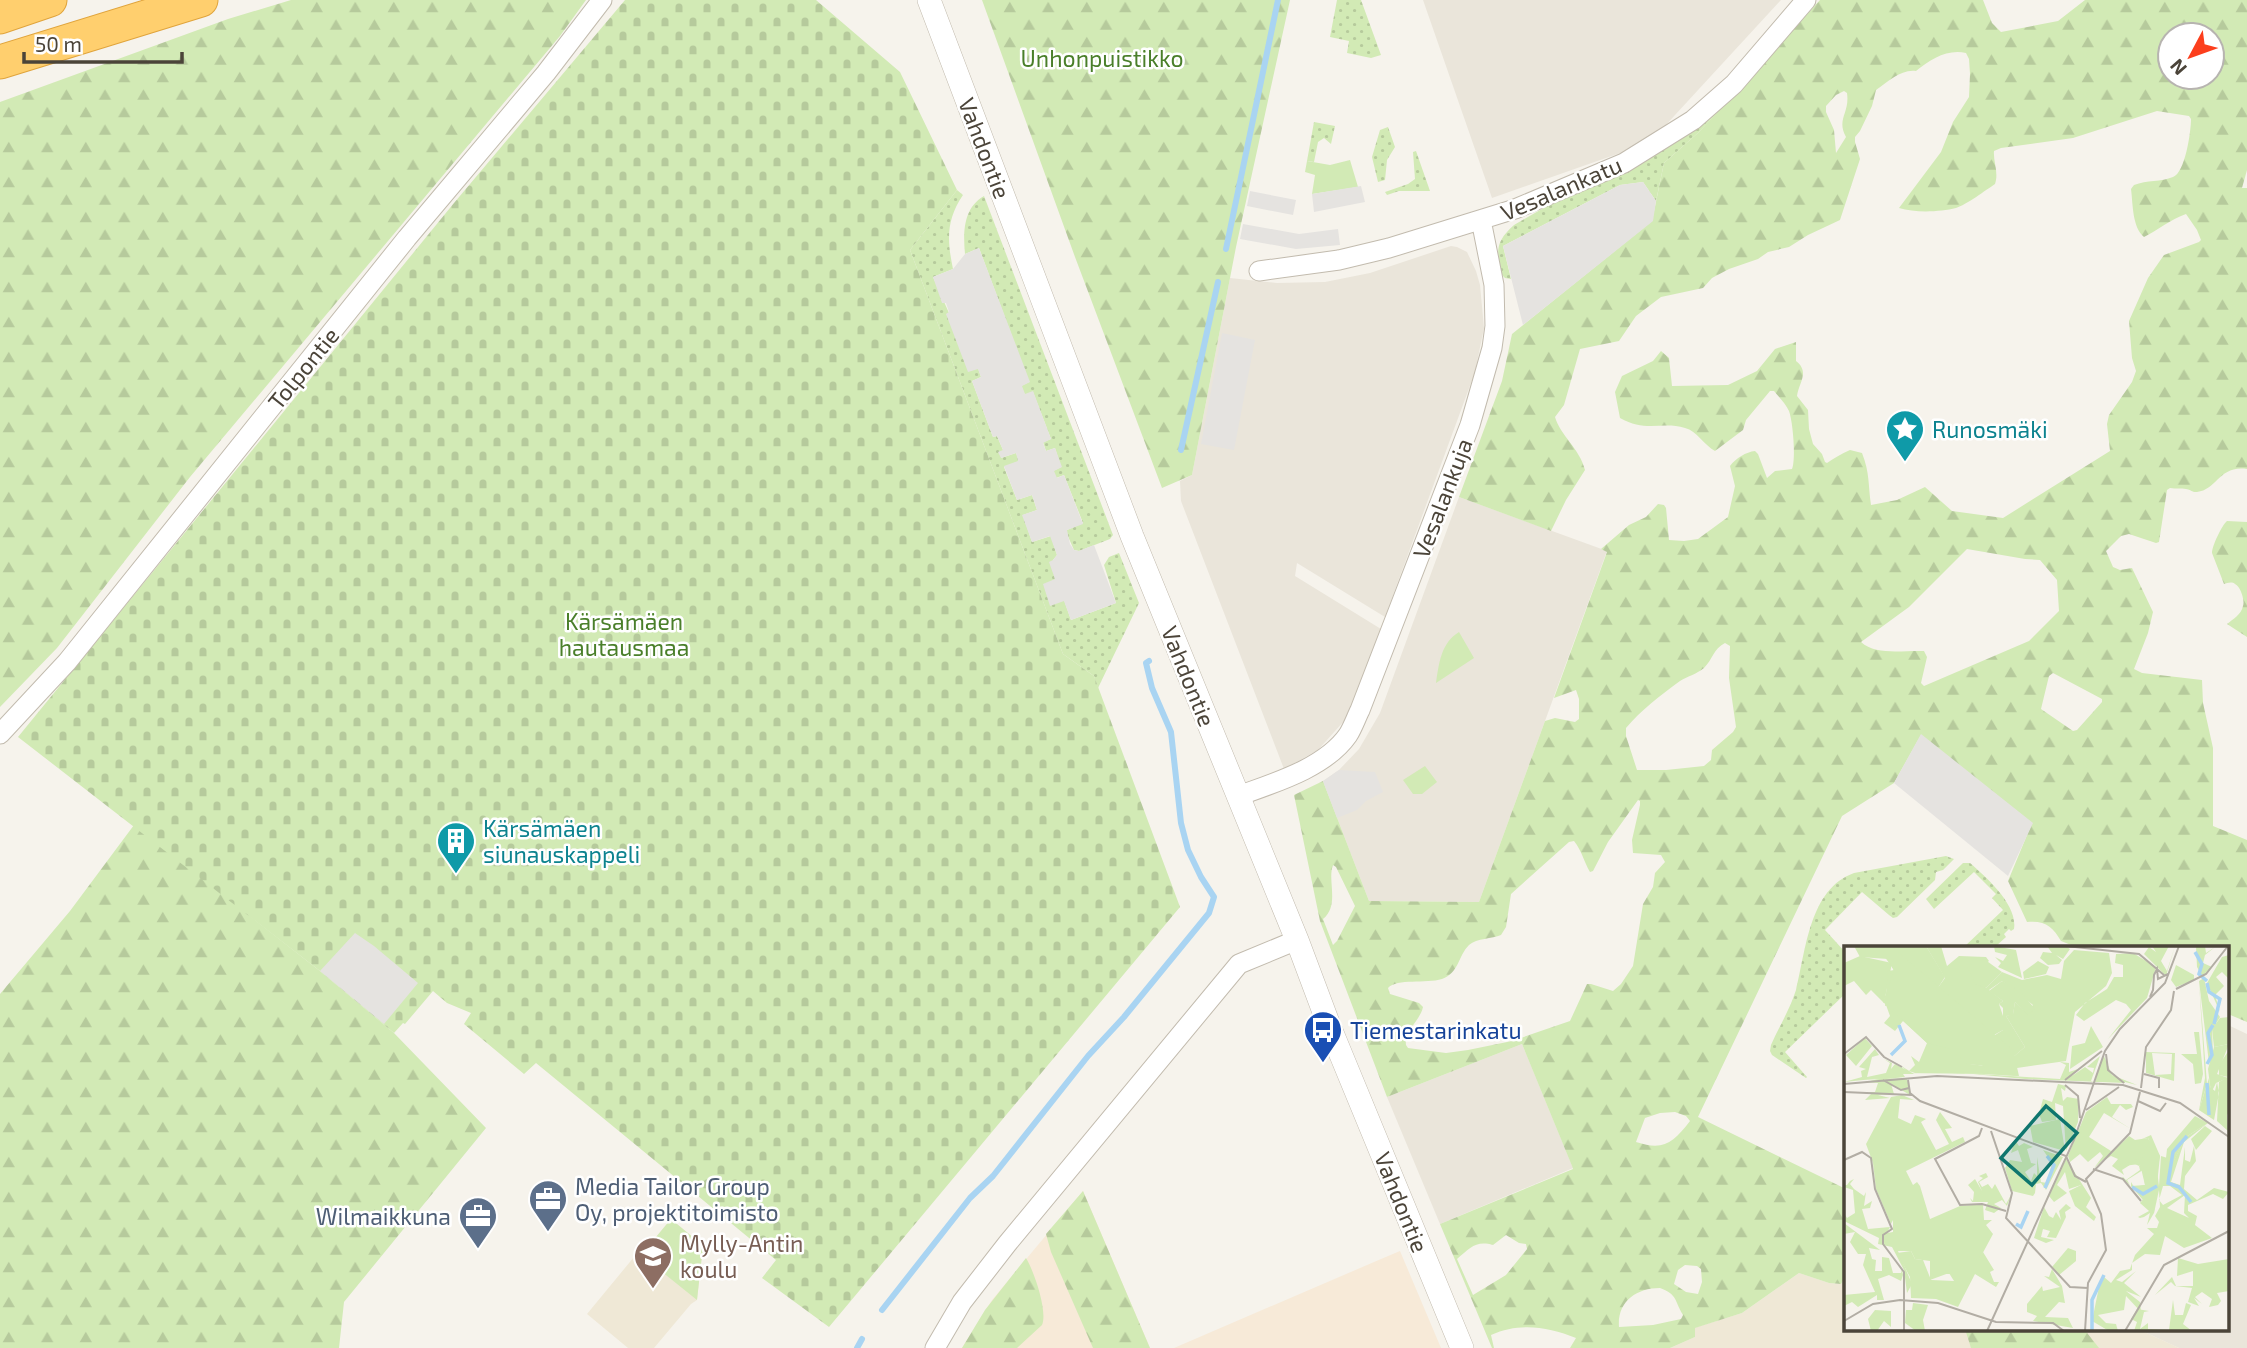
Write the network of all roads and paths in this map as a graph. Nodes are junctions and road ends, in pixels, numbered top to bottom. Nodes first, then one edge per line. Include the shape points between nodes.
1 (50, 0) edge
2 (201, 0) edge
3 (602, 0) edge
4 (929, 0) edge
5 (1806, 0) edge
6 (0, 16) edge
7 (0, 62) edge
8 (1481, 220) junction
9 (1259, 271) dead end
10 (0, 734) edge
11 (1238, 796) junction
12 (1297, 940) junction
13 (936, 1348) edge
14 (1462, 1348) edge

1 - 6 highway
2 - 7 highway
3 - 10 street, Tolpontie via 67,662
4 - 11 street, Vahdontie via 1135,545
5 - 8 street, Vesalankatu via 1734,84 1693,120 1624,163
8 - 9 street, Vesalankatu via 1339,260
8 - 11 street, Vesalankuja via 1494,285 1492,348 1470,425 1360,710 1347,736 1323,758
11 - 12 street, Vahdontie
12 - 13 street via 1239,964 1007,1244 962,1302
12 - 14 street, Vahdontie

